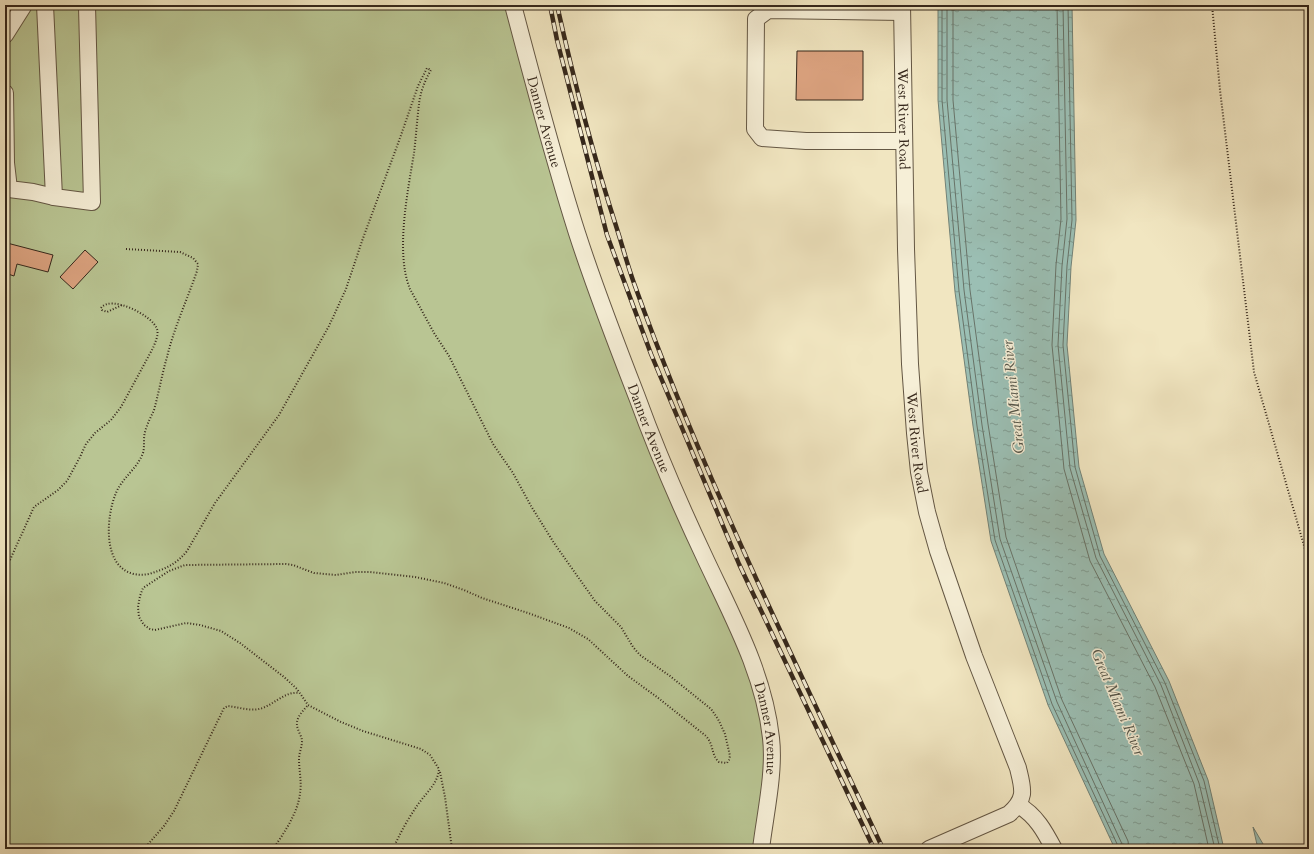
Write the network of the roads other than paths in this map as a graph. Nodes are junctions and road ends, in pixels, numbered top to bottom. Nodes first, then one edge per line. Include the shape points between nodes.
1 (24, 5) edge
2 (45, 5) edge
3 (86, 5) edge
4 (513, 5) edge
5 (902, 8) edge
6 (5, 35) edge
7 (5, 93) edge
8 (904, 141) junction
9 (6, 150) edge
10 (54, 197) junction
11 (1018, 805) junction
12 (761, 849) edge
13 (929, 849) edge
14 (1054, 849) edge

1 - 6 street
2 - 10 street
3 - 10 street via 92,202
4 - 12 street, Danner Avenue via 577,232 603,308 652,437 759,681 772,751
5 - 8 street, West River Road
5 - 8 street via 768,10 756,19 755,129 762,138 806,141
7 - 9 street
8 - 11 street, West River Road via 910,364 921,486 932,532 961,619 1018,768 1023,787
9 - 10 street via 9,189
11 - 13 street via 1009,814
11 - 14 street via 1028,810

